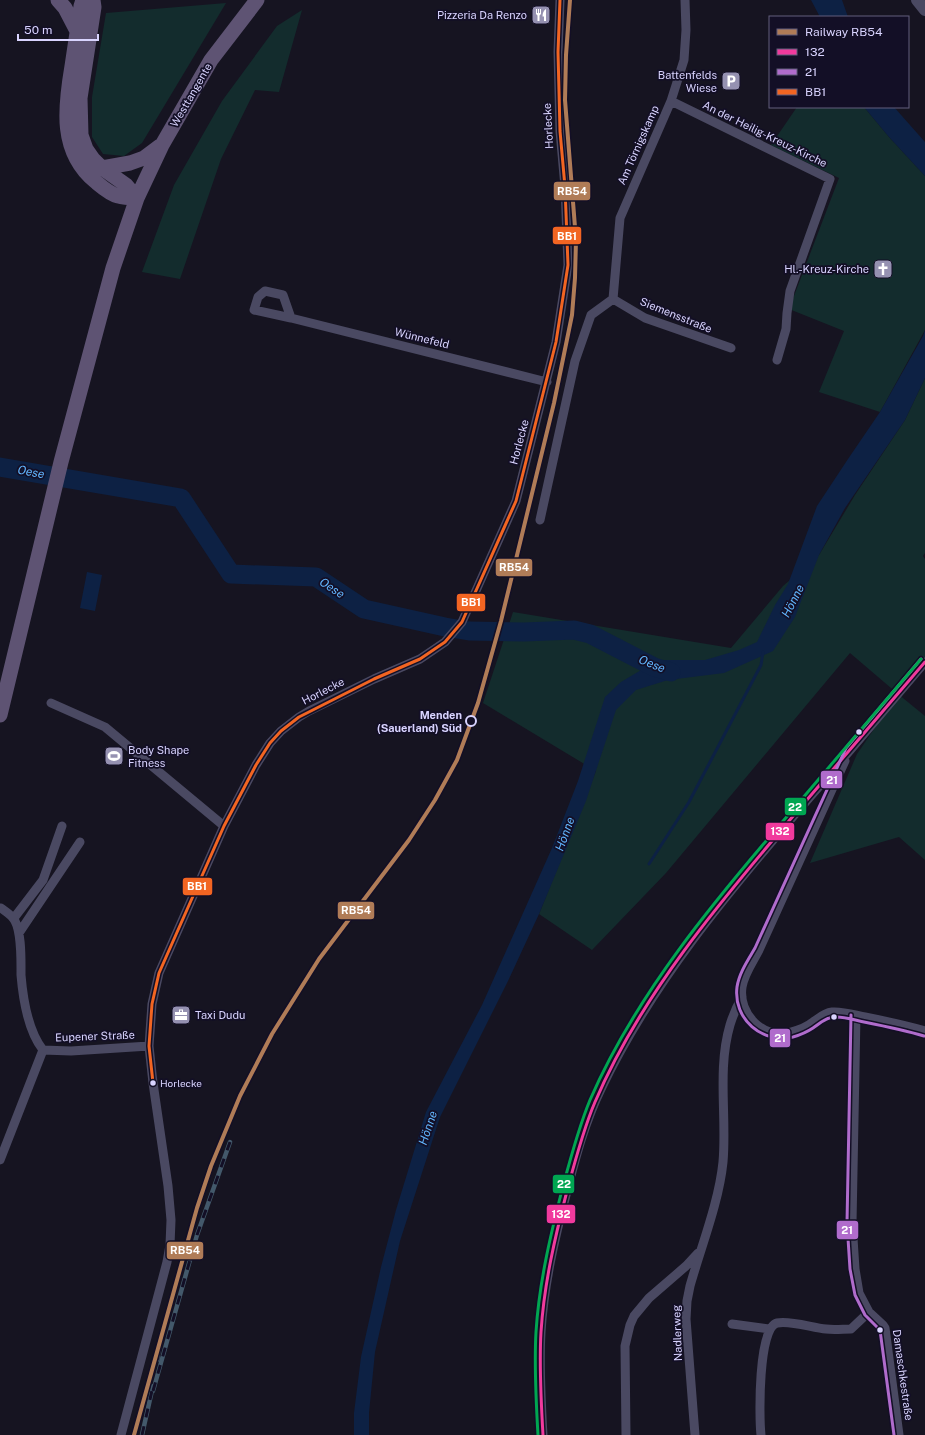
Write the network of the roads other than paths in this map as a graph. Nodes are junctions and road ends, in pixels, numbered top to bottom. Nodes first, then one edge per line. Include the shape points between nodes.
1 (58, 0) edge
2 (83, 0) edge
3 (93, 0) edge
4 (257, 0) edge
5 (560, 0) edge
6 (684, 0) edge
7 (916, 0) edge
8 (925, 10) edge
9 (77, 31) junction
10 (671, 101) junction
11 (162, 145) junction
12 (102, 168) junction
13 (137, 198) junction
14 (613, 299) junction
15 (291, 318) dead end
16 (730, 348) dead end
17 (777, 360) dead end
18 (547, 382) junction
19 (540, 520) dead end
20 (925, 662) edge
21 (51, 703) dead end
22 (0, 715) edge
23 (850, 750) junction
24 (62, 826) dead end
25 (224, 826) junction
26 (80, 842) dead end
27 (1, 908) dead end
28 (14, 918) junction
29 (19, 933) junction
30 (742, 997) junction
31 (856, 1015) junction
32 (925, 1031) edge
33 (149, 1046) junction
34 (44, 1050) junction
35 (0, 1160) edge
36 (700, 1251) junction
37 (869, 1312) junction
38 (732, 1324) dead end
39 (769, 1330) junction
40 (121, 1435) edge
41 (543, 1435) edge
42 (626, 1435) edge
43 (695, 1435) edge
44 (761, 1435) edge
45 (899, 1435) edge

1 - 9 main road
2 - 9 main road
3 - 12 main road via 80,98 81,135 93,159
4 - 11 main road, Westtangente via 211,60
5 - 18 street, Horlecke via 560,131 568,265
6 - 10 street, Am Törnigskamp via 684,60
7 - 8 street
9 - 13 main road via 66,113 75,158 88,176 104,188 118,196
10 - 14 street, Am Törnigskamp via 620,218
10 - 17 street, An der Heilig-Kreuz-Kirche via 830,179 790,291 786,329
11 - 12 main road via 144,158
11 - 13 main road, Westtangente
12 - 13 main road via 126,185
13 - 22 main road, Westtangente via 113,268 61,462
14 - 16 street, Siemensstraße via 645,318
14 - 19 street via 591,315 575,362
15 - 18 street, Wünnefeld
18 - 25 street, Horlecke via 516,501 462,622 445,642 420,659 309,711 281,731 256,765
20 - 23 street
21 - 25 street via 105,727
23 - 30 street, Nadlerweg via 746,976
23 - 41 street via 740,878 708,920 649,1004 601,1089 573,1165 545,1296 540,1364
24 - 28 street via 43,880
25 - 33 street, Horlecke via 159,973 152,1004
26 - 29 street
27 - 28 street
28 - 29 street, Eupener Straße
29 - 34 street, Eupener Straße via 22,987 34,1033
30 - 31 street via 743,1005 751,1018 765,1031 774,1034 802,1029 826,1013
30 - 36 street, Nadlerweg via 734,1012 726,1043 724,1152 720,1185
31 - 32 street
31 - 37 street, Damaschkestraße via 853,1244 859,1293
33 - 34 street, Eupener Straße via 71,1051
33 - 40 street, Horlecke via 168,1186 170,1245
34 - 35 street
36 - 42 street via 648,1298 630,1325 625,1346
36 - 43 street, Nadlerweg via 690,1286 686,1319
37 - 39 street via 851,1329 778,1323
37 - 45 street, Damaschkestraße via 885,1328
38 - 39 street
39 - 44 street via 759,1399

